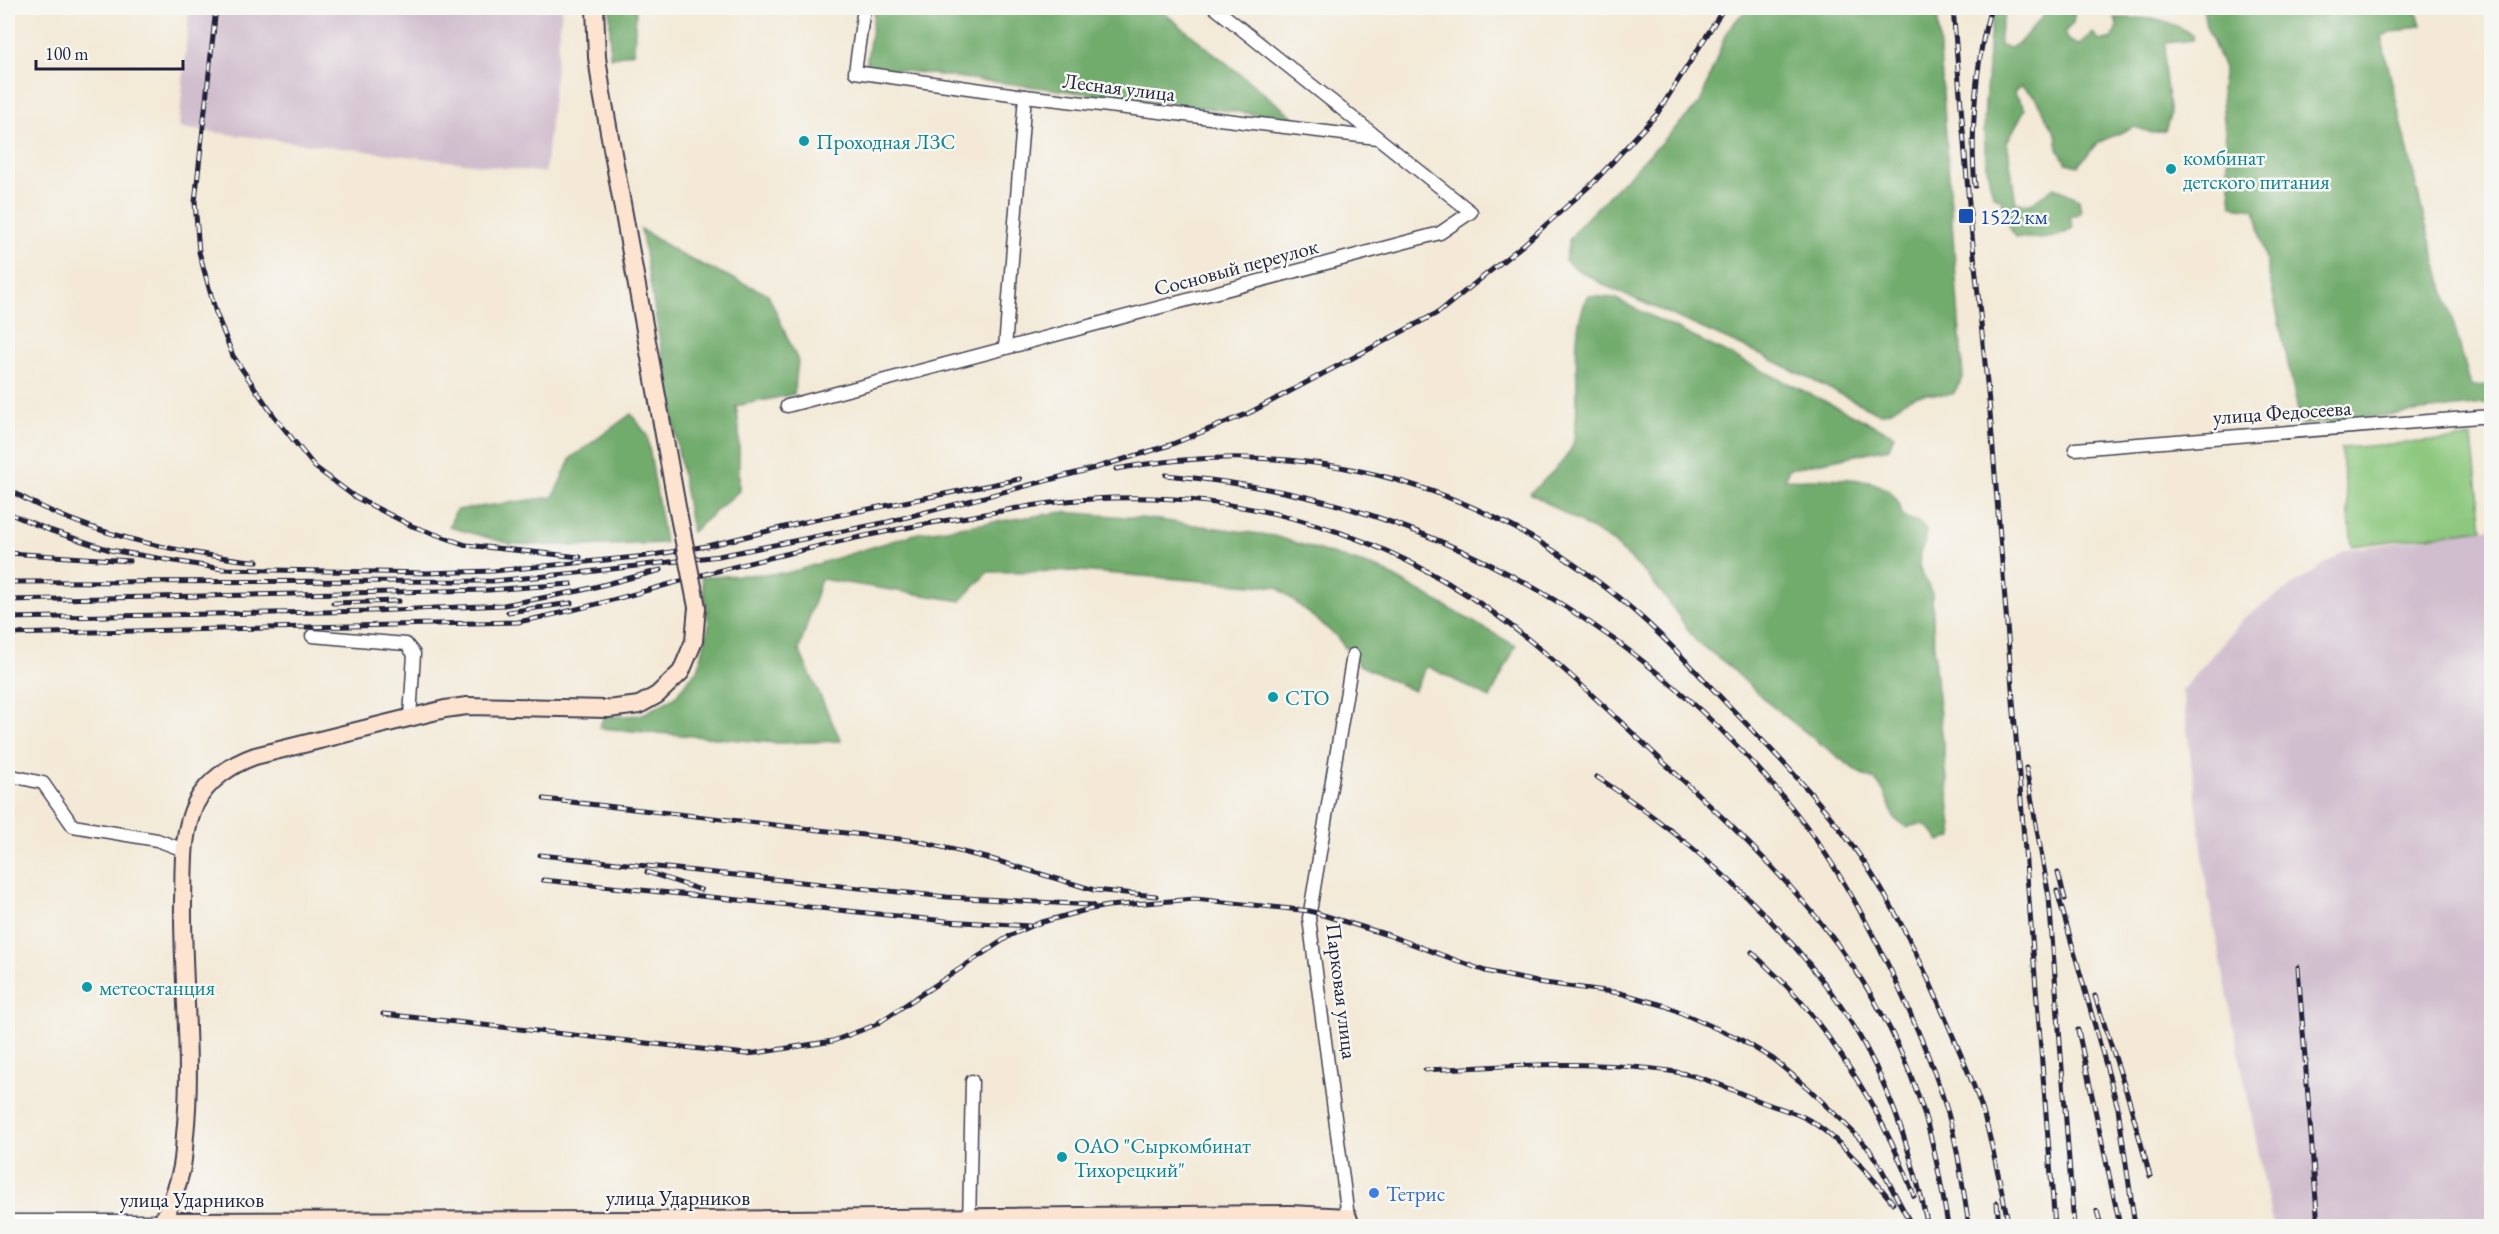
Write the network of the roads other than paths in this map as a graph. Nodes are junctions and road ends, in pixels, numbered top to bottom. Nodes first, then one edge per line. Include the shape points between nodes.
1 (595, 8) edge
2 (864, 8) edge
3 (1215, 8) edge
4 (1025, 96) junction
5 (1378, 138) junction
6 (1005, 348) junction
7 (787, 406) dead end
8 (2492, 416) edge
9 (2075, 449) dead end
10 (312, 636) dead end
11 (1353, 655) dead end
12 (410, 717) junction
13 (8, 775) edge
14 (184, 850) junction
15 (972, 1081) dead end
16 (1250, 1220) edge
17 (8, 1221) edge
18 (969, 1221) edge
19 (1350, 1222) edge
20 (692, 1223) edge
21 (161, 1224) edge
22 (354, 1224) edge

1 - 12 main road, bridge via 602,93 696,607 694,641 681,672 657,695 639,705 608,709 468,706
2 - 4 street, Лесная улица via 855,72
3 - 5 street
4 - 5 street, Лесная улица
4 - 6 street
5 - 6 street, Сосновый переулок via 1472,212 1440,233
6 - 7 street, Сосновый переулок
8 - 9 street, улица Федосеева
10 - 12 street via 406,644 414,654
11 - 19 street, Парковая улица via 1309,918
12 - 14 main road via 255,756 231,767 216,778 197,802
13 - 14 street via 43,783 73,826 157,840
14 - 21 main road via 187,1120 181,1172
15 - 18 street
16 - 18 main road, улица Ударников
16 - 19 main road, улица Ударников
17 - 21 street, улица Ударников
18 - 20 main road, улица Ударников
20 - 22 main road, улица Ударников
21 - 22 main road, улица Ударников

